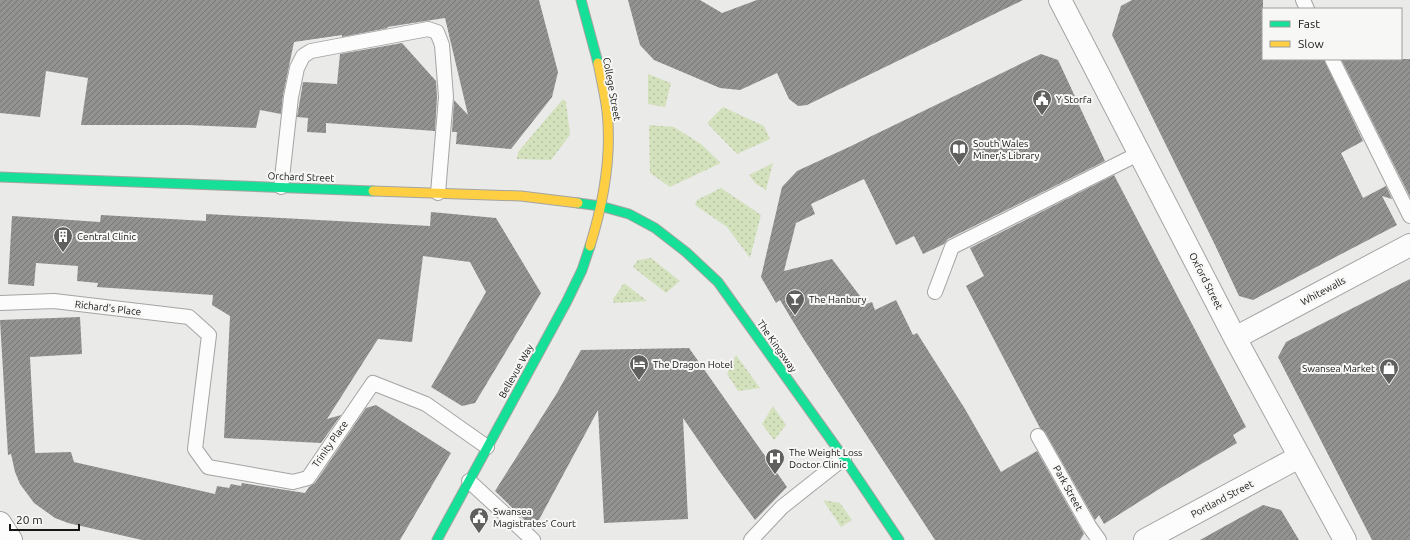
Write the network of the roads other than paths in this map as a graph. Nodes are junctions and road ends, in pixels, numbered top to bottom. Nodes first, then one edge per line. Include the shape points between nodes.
1 (581, 0) edge
2 (1060, 0) edge
3 (1068, 10) edge
4 (1332, 60) edge
5 (1140, 153) junction
6 (0, 177) edge
7 (281, 187) junction
8 (438, 193) junction
9 (600, 206) junction
10 (1410, 216) edge
11 (1410, 245) edge
12 (935, 292) dead end
13 (0, 303) edge
14 (209, 335) joint
15 (1235, 338) junction
16 (1038, 436) dead end
17 (487, 447) junction
18 (1299, 457) junction
19 (844, 458) junction
20 (469, 481) junction
21 (0, 524) edge
22 (11, 540) edge
23 (437, 540) edge
24 (533, 540) edge
25 (751, 540) edge
26 (899, 540) edge
27 (1099, 540) edge
28 (1145, 540) edge
29 (1345, 540) edge

1 - 9 street, College Street via 607,110 609,148
2 - 3 street, Oxford Street
3 - 5 street, Oxford Street
4 - 10 lane
5 - 12 lane via 952,247
5 - 15 street, Oxford Street
6 - 7 street, Orchard Street
7 - 8 street, Orchard Street
7 - 8 lane via 291,97 297,68 303,56 311,51 428,29 437,32 442,45 446,96
8 - 9 street, Orchard Street via 520,196
9 - 17 street, Bellevue Way via 586,260
9 - 19 street, The Kingsway via 628,214 655,228 718,282
11 - 15 street, Whitewalls
13 - 14 lane, Richard's Place via 54,301 189,317
14 - 17 lane, Trinity Place via 195,449 208,467 293,482 308,478 373,383 426,404
15 - 18 street, Oxford Street
16 - 27 lane, Park Street
17 - 20 street, Bellevue Way
18 - 28 street, Portland Street
18 - 29 street, Oxford Street
19 - 25 lane via 782,507
19 - 26 street, The Kingsway
20 - 23 street, Bellevue Way
20 - 24 lane
21 - 22 street

